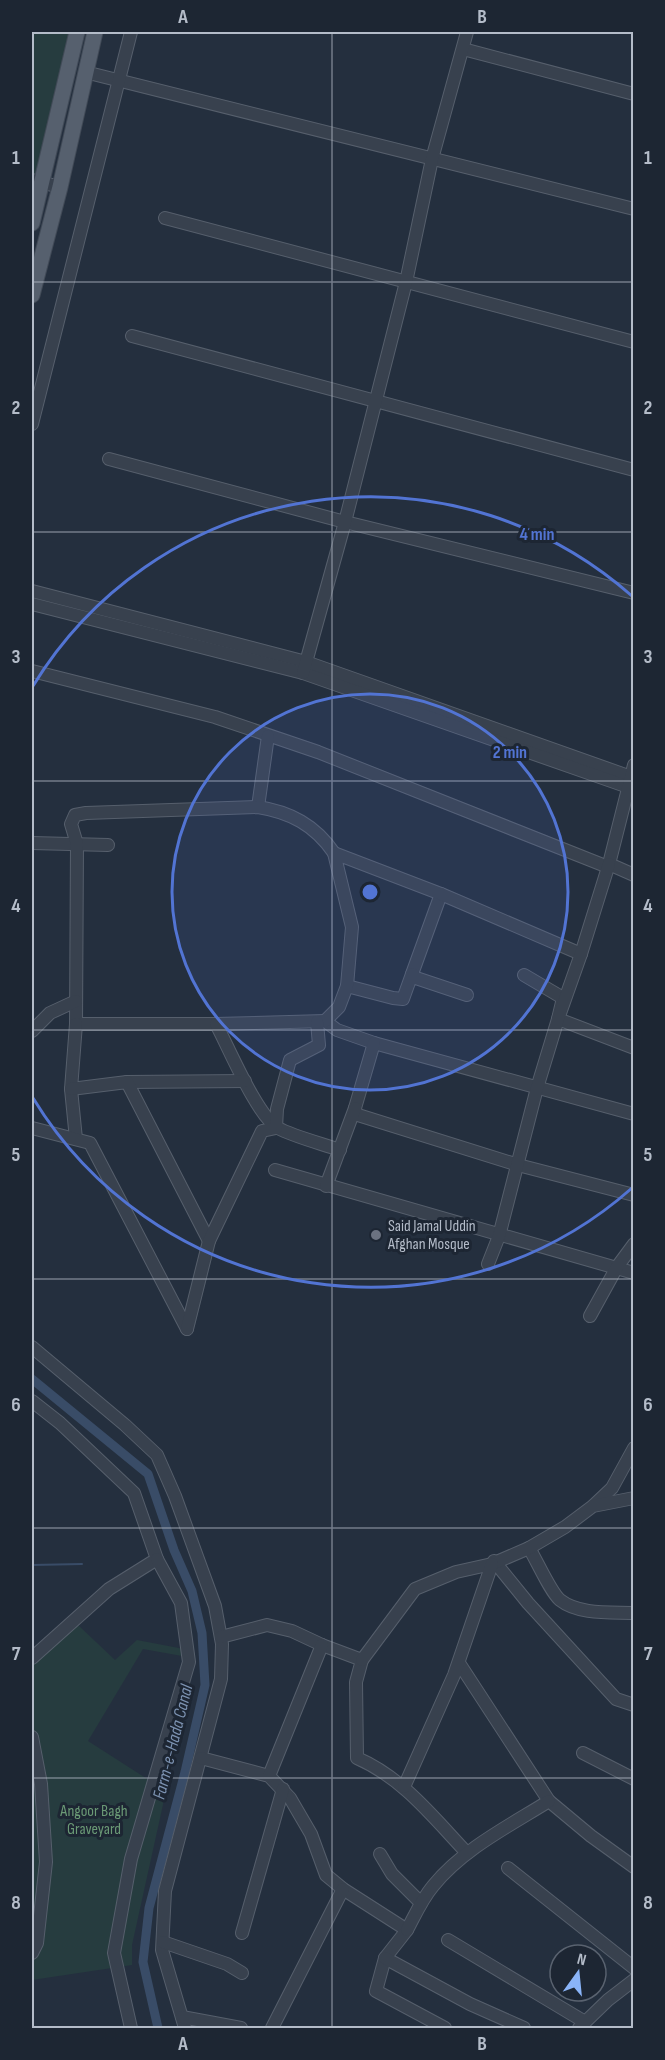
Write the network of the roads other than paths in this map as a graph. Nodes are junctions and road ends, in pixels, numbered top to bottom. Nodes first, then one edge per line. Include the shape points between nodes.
1 (77, 32) edge
2 (95, 32) edge
3 (131, 32) edge
4 (467, 32) edge
5 (464, 49) junction
6 (85, 72) junction
7 (118, 81) junction
8 (633, 94) edge
9 (432, 159) junction
10 (37, 182) edge
11 (60, 187) junction
12 (633, 209) edge
13 (165, 218) dead end
14 (32, 223) edge
15 (406, 282) junction
16 (32, 296) edge
17 (132, 336) dead end
18 (633, 342) edge
19 (375, 402) junction
20 (32, 424) edge
21 (109, 459) dead end
22 (633, 470) edge
23 (345, 522) junction
24 (32, 591) edge
25 (633, 593) edge
26 (32, 604) edge
27 (304, 667) junction
28 (32, 671) edge
29 (268, 736) junction
30 (632, 779) edge
31 (258, 807) junction
32 (32, 843) edge
33 (77, 844) junction
34 (108, 845) dead end
35 (334, 853) junction
36 (608, 866) junction
37 (633, 875) edge
38 (441, 894) junction
39 (581, 954) junction
40 (412, 974) junction
41 (524, 975) dead end
42 (346, 986) junction
43 (467, 995) dead end
44 (75, 1001) junction
45 (558, 1019) junction
46 (321, 1021) junction
47 (76, 1024) junction
48 (216, 1024) junction
49 (32, 1031) edge
50 (374, 1043) junction
51 (633, 1048) edge
52 (245, 1081) junction
53 (127, 1082) junction
54 (537, 1088) junction
55 (71, 1089) junction
56 (355, 1108) junction
57 (633, 1114) edge
58 (32, 1128) edge
59 (276, 1128) junction
60 (76, 1139) junction
61 (340, 1150) junction
62 (518, 1165) junction
63 (275, 1170) dead end
64 (326, 1186) junction
65 (633, 1196) edge
66 (499, 1236) junction
67 (209, 1240) junction
68 (633, 1244) edge
69 (488, 1264) dead end
70 (617, 1267) junction
71 (633, 1273) edge
72 (590, 1316) dead end
73 (32, 1347) edge
74 (32, 1401) edge
75 (633, 1448) edge
76 (633, 1498) edge
77 (593, 1506) junction
78 (529, 1548) junction
79 (157, 1559) junction
80 (493, 1562) junction
81 (633, 1613) edge
82 (220, 1637) junction
83 (322, 1645) junction
84 (32, 1658) edge
85 (362, 1660) junction
86 (459, 1663) junction
87 (633, 1705) edge
88 (32, 1737) edge
89 (582, 1753) dead end
90 (201, 1758) junction
91 (269, 1776) junction
92 (633, 1779) edge
93 (404, 1787) junction
94 (283, 1790) junction
95 (549, 1801) junction
96 (467, 1853) junction
97 (380, 1854) dead end
98 (633, 1867) edge
99 (508, 1868) dead end
100 (343, 1889) junction
101 (422, 1903) junction
102 (407, 1930) junction
103 (242, 1933) dead end
104 (448, 1940) dead end
105 (163, 1942) junction
106 (32, 1953) edge
107 (385, 1958) junction
108 (633, 1968) edge
109 (242, 1973) dead end
110 (633, 1980) edge
111 (183, 2022) edge
112 (582, 2025) edge
113 (131, 2028) edge
114 (241, 2028) edge
115 (272, 2028) edge
116 (445, 2028) edge
117 (524, 2028) edge

1 - 10 main road
2 - 6 main road
3 - 7 street
4 - 5 street
5 - 8 street
5 - 9 street
6 - 7 street
6 - 11 main road
7 - 9 street
7 - 20 street
9 - 12 street
9 - 15 street
10 - 11 street
10 - 14 main road
11 - 16 main road
13 - 15 street
15 - 18 street
15 - 19 street
17 - 19 street
19 - 22 street
19 - 23 street
21 - 23 street
23 - 25 street
23 - 27 street
24 - 27 street
26 - 27 street
27 - 30 street
28 - 29 street via 215,717
29 - 31 street
29 - 36 street via 393,780 464,812
30 - 36 street
31 - 33 street via 81,813 75,815 71,824
31 - 35 street via 289,814 309,825
32 - 33 street
33 - 34 street
33 - 44 street
35 - 38 street
35 - 42 street via 352,927
36 - 37 street
36 - 39 street
38 - 39 street
38 - 40 street
39 - 45 street
40 - 42 street via 403,999
40 - 43 street
41 - 45 street via 563,998
42 - 46 street via 339,1007
44 - 47 street
44 - 49 street via 50,1013
45 - 51 street
45 - 54 street
46 - 48 street
46 - 50 street
46 - 59 street via 319,1045 290,1060
47 - 48 street
47 - 55 street
48 - 52 street
50 - 54 street
50 - 56 street
52 - 53 street
52 - 59 street via 249,1094
53 - 55 street
53 - 67 street
54 - 57 street
54 - 62 street
55 - 60 street
56 - 61 street
56 - 62 street via 358,1114
58 - 60 street
59 - 61 street
59 - 67 street via 262,1131
60 - 67 street via 90,1143 187,1329
61 - 64 street
62 - 65 street
62 - 66 street
63 - 64 street
64 - 66 street
66 - 69 street
66 - 70 street
68 - 70 street
70 - 71 street
70 - 72 street
73 - 82 street via 157,1455 215,1606
74 - 79 street via 134,1492
75 - 77 street via 612,1488
76 - 77 street
77 - 78 street
78 - 80 street
78 - 81 street via 558,1599 595,1612
79 - 84 street via 110,1589
79 - 113 street via 181,1603 189,1662 131,1859 114,1953
80 - 85 street via 415,1589
80 - 86 street
80 - 87 street via 616,1700
82 - 83 street via 267,1625
82 - 90 street via 221,1679
83 - 85 street
83 - 91 street
85 - 93 street via 356,1682 357,1758
86 - 93 street
86 - 95 street
88 - 106 street via 41,1784 46,1862 38,1942
89 - 92 street
90 - 91 street
90 - 105 street via 165,1891
91 - 94 street
93 - 96 street
94 - 100 street via 311,1834 326,1875
94 - 103 street
95 - 96 street
95 - 98 street
96 - 101 street via 434,1885
97 - 101 street via 393,1874
99 - 108 street
100 - 102 street
100 - 115 street
101 - 102 street
102 - 107 street
104 - 112 street
105 - 109 street
105 - 111 street
107 - 116 street via 376,1991
107 - 117 street
110 - 112 street
111 - 114 street

